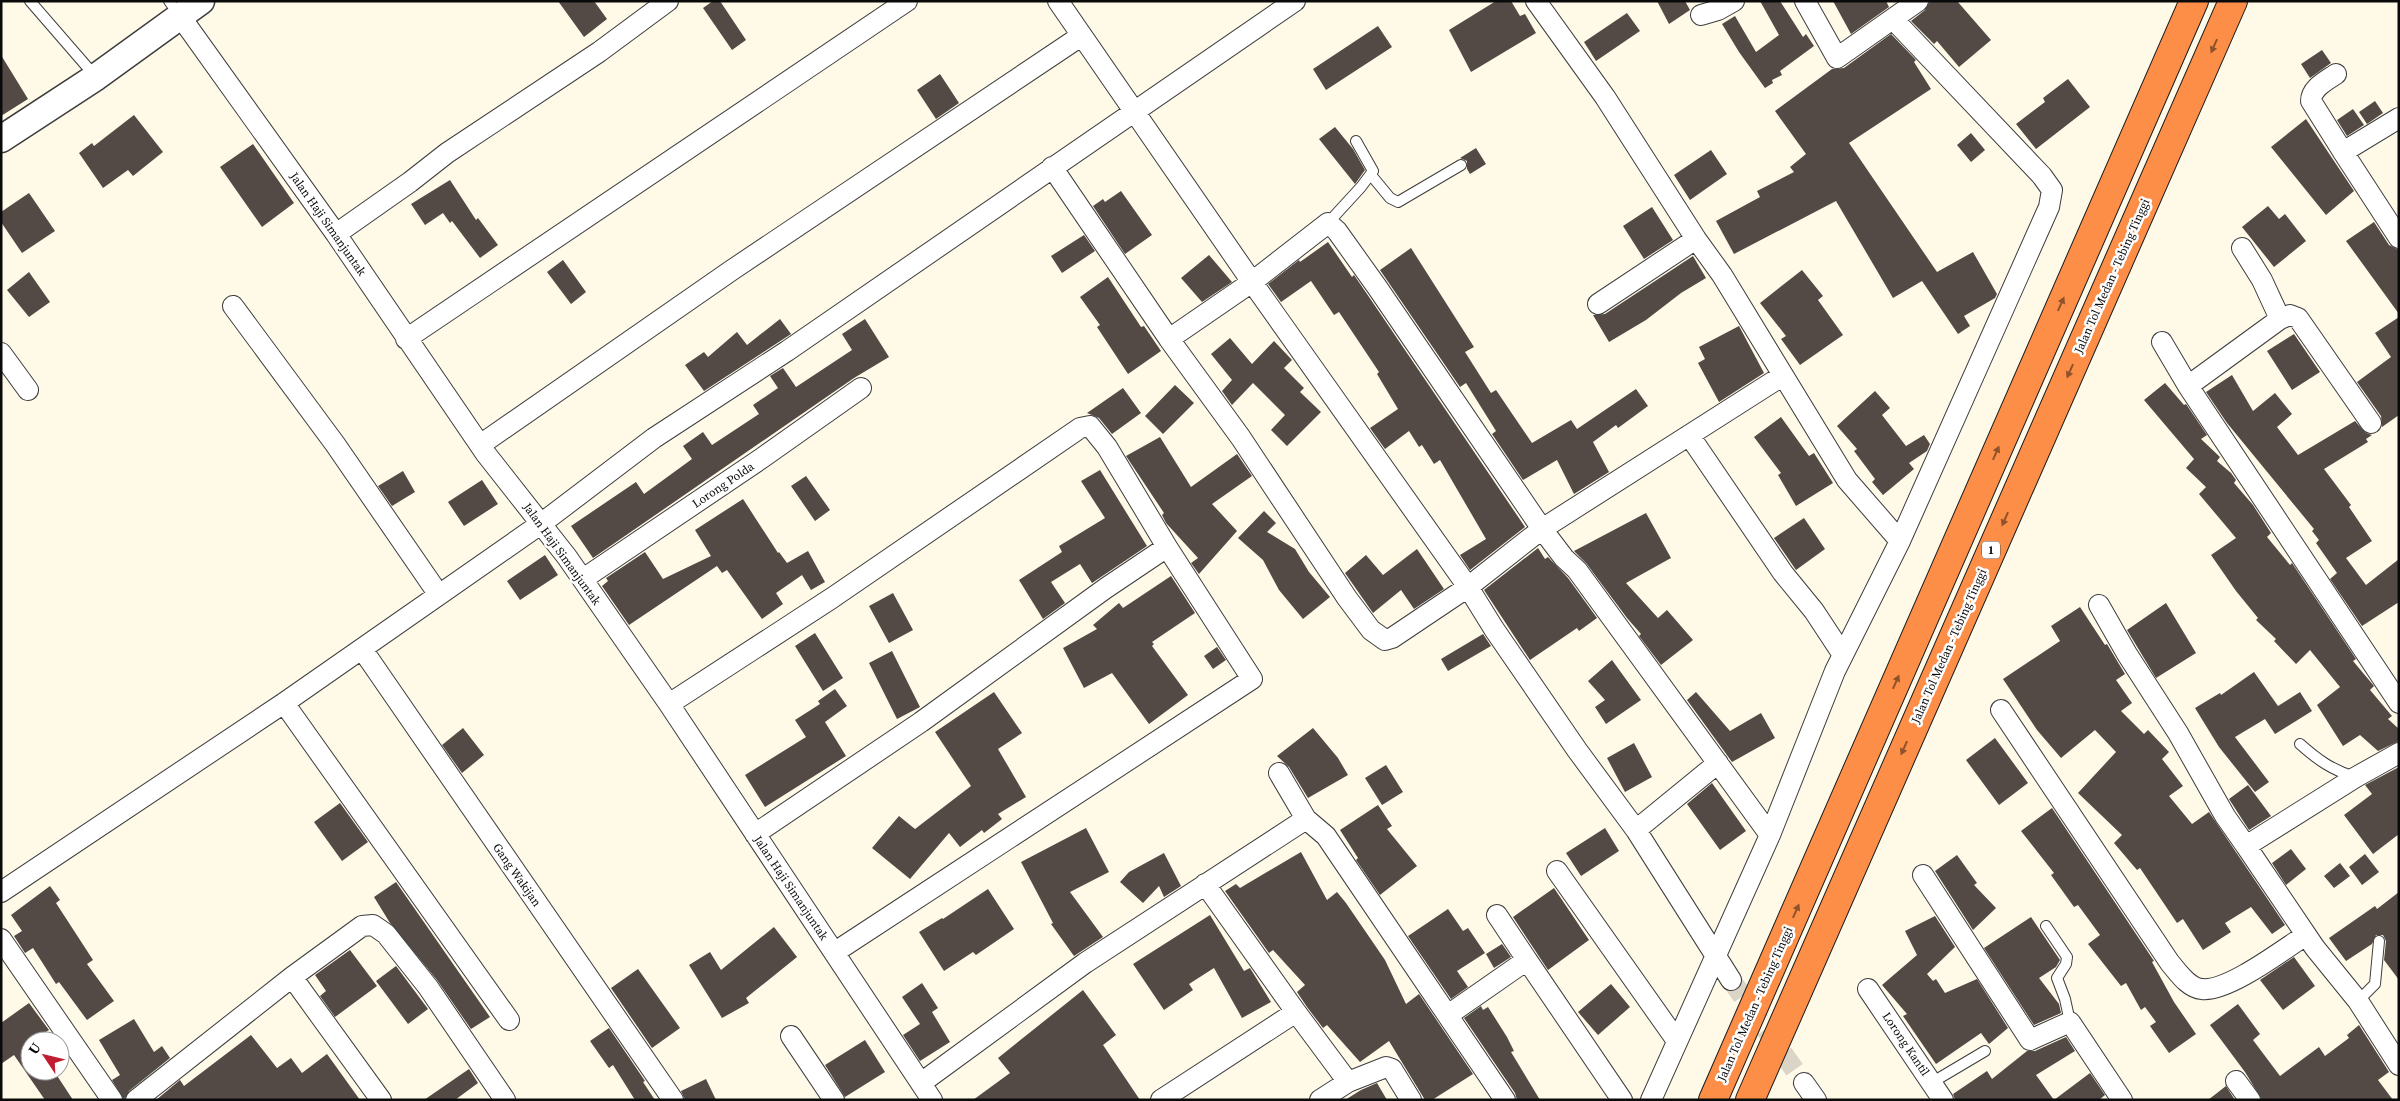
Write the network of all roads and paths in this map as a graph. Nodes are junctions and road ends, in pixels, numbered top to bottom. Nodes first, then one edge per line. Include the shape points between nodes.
1 (30, 1) edge
2 (668, 1) edge
3 (908, 1) edge
4 (1058, 1) edge
5 (1295, 1) edge
6 (1536, 1) edge
7 (1734, 1) edge
8 (1805, 1) edge
9 (1918, 1) edge
10 (2194, 1) edge
11 (2234, 1) edge
12 (183, 6) edge
13 (1701, 15) dead end
14 (1893, 19) junction
15 (1081, 36) junction
16 (2336, 74) dead end
17 (96, 77) junction
18 (1133, 111) junction
19 (2399, 118) edge
20 (1, 139) edge
21 (1356, 141) dead end
22 (2343, 152) junction
23 (1461, 165) dead end
24 (1052, 167) junction
25 (1371, 175) junction
26 (1328, 223) junction
27 (336, 234) junction
28 (2399, 238) edge
29 (1696, 239) junction
30 (2242, 248) dead end
31 (1252, 282) junction
32 (1598, 304) dead end
33 (233, 306) dead end
34 (2280, 319) junction
35 (406, 339) junction
36 (1169, 339) junction
37 (2162, 342) dead end
38 (1, 353) edge
39 (1782, 376) junction
40 (2188, 386) junction
41 (861, 388) dead end
42 (28, 390) dead end
43 (2371, 423) dead end
44 (1689, 435) junction
45 (480, 445) junction
46 (542, 523) junction
47 (1542, 529) junction
48 (1900, 541) junction
49 (1167, 547) junction
50 (583, 579) junction
51 (1468, 587) junction
52 (439, 595) junction
53 (2099, 605) dead end
54 (362, 649) junction
55 (1843, 655) junction
56 (284, 703) junction
57 (2399, 703) edge
58 (669, 704) junction
59 (2001, 710) dead end
60 (2300, 744) dead end
61 (2399, 753) edge
62 (1718, 764) junction
63 (1279, 773) dead end
64 (2356, 777) junction
65 (1306, 819) junction
66 (1636, 830) junction
67 (755, 834) junction
68 (1770, 835) junction
69 (2246, 846) junction
70 (1557, 871) dead end
71 (1923, 876) dead end
72 (1205, 884) junction
73 (1, 892) edge
74 (1497, 915) dead end
75 (2046, 926) dead end
76 (2306, 935) junction
77 (1, 939) edge
78 (2379, 941) dead end
79 (835, 952) junction
80 (1716, 958) junction
81 (1527, 960) junction
82 (292, 977) junction
83 (1731, 980) tunnel mouth
84 (1868, 989) dead end
85 (2358, 1001) junction
86 (1296, 1012) junction
87 (1448, 1015) junction
88 (509, 1020) dead end
89 (2070, 1022) junction
90 (791, 1036) dead end
91 (1677, 1041) junction
92 (1985, 1051) dead end
93 (2399, 1065) edge
94 (2236, 1081) dead end
95 (1348, 1082) junction
96 (921, 1083) junction
97 (1804, 1083) tunnel mouth
98 (1931, 1083) junction
99 (112, 1100) edge
100 (136, 1100) edge
101 (381, 1100) edge
102 (505, 1100) edge
103 (673, 1100) edge
104 (834, 1100) edge
105 (932, 1100) edge
106 (1161, 1100) edge
107 (1320, 1100) edge
108 (1411, 1100) edge
109 (1504, 1100) edge
110 (1622, 1100) edge
111 (1651, 1100) edge
112 (1713, 1100) edge
113 (1750, 1100) edge
114 (1816, 1100) edge
115 (1943, 1100) edge
116 (2122, 1100) edge
117 (2250, 1100) edge

1 - 17 lane
2 - 27 street via 599,52 447,153
3 - 35 street
4 - 15 street
5 - 18 street
6 - 29 street via 1605,97
7 - 13 street
8 - 14 street via 1837,58
9 - 14 street
112 -> 10 highway, Jalan Tol Medan - Tebing Tinggi
11 -> 113 highway, Jalan Tol Medan - Tebing Tinggi / 1
12 - 17 street
12 - 27 street, Jalan Haji Simanjuntak
14 - 48 street via 2052,190 2049,207
15 - 18 street
15 - 45 street via 732,270
16 - 22 street via 2314,90 2311,101
17 - 20 street
18 - 24 street
18 - 31 street
19 - 22 street
21 - 25 lane via 1373,171
22 - 28 street
23 - 25 lane via 1398,202 1390,198
24 - 36 street
24 - 46 street via 654,438
25 - 26 lane
26 - 31 street
26 - 47 street via 1377,287
27 - 35 street, Jalan Haji Simanjuntak
29 - 32 street
29 - 39 street via 1722,275
30 - 34 street via 2262,280
31 - 36 street
31 - 51 street
33 - 52 street via 335,444
34 - 40 street
34 - 43 street via 2290,315 2298,318
35 - 45 street, Jalan Haji Simanjuntak
36 - 51 street via 1241,438 1371,630 1385,640 1392,638
37 - 40 street
38 - 42 street
39 - 44 street
39 - 48 street via 1847,480
40 - 57 street
41 - 50 street, Lorong Polda
44 - 47 street
44 - 55 street
45 - 46 street, Jalan Haji Simanjuntak
46 - 50 street, Jalan Haji Simanjuntak
46 - 52 street
47 - 51 street
47 - 62 street via 1577,570
48 - 55 street
49 - 58 street via 1107,447 1090,426 1080,428 832,598
49 - 67 street via 921,722
49 - 79 street via 1252,679
50 - 58 street, Jalan Haji Simanjuntak
51 - 66 street via 1571,742
52 - 54 street
53 - 69 street
54 - 56 street
54 - 103 street, Gang Wakijan
55 - 68 street
56 - 73 street
56 - 88 street
58 - 67 street, Jalan Haji Simanjuntak
59 - 76 street via 2170,963 2190,984 2202,989 2243,976
60 - 64 lane via 2320,762
61 - 64 street
62 - 66 street
62 - 68 street
63 - 65 street
64 - 69 street
65 - 72 street
65 - 87 street via 1326,836
66 - 80 street
67 - 79 street, Jalan Haji Simanjuntak
68 - 80 street
69 - 76 street
70 - 91 street
71 - 89 street via 2030,1040
72 - 86 street
72 - 96 street via 1085,963
74 - 81 street
75 - 89 lane via 2067,958 2057,978
76 - 85 street
77 - 99 street
78 - 85 lane via 2375,984
79 - 96 street, Jalan Haji Simanjuntak
80 - 83 street
80 - 91 street
81 - 87 street
81 - 110 street
82 - 100 street
82 - 101 street
82 - 102 street via 362,926 380,928 428,987
84 - 98 street, Lorong Kantil
85 - 93 street
86 - 95 street
86 - 106 street
87 - 109 street
89 - 116 street
90 - 104 street
91 - 111 street
92 - 98 lane
94 - 117 street
95 - 107 street
95 - 108 street via 1386,1067 1392,1070
96 - 105 street, Jalan Haji Simanjuntak
97 - 114 street
98 - 115 street, Lorong Kantil

